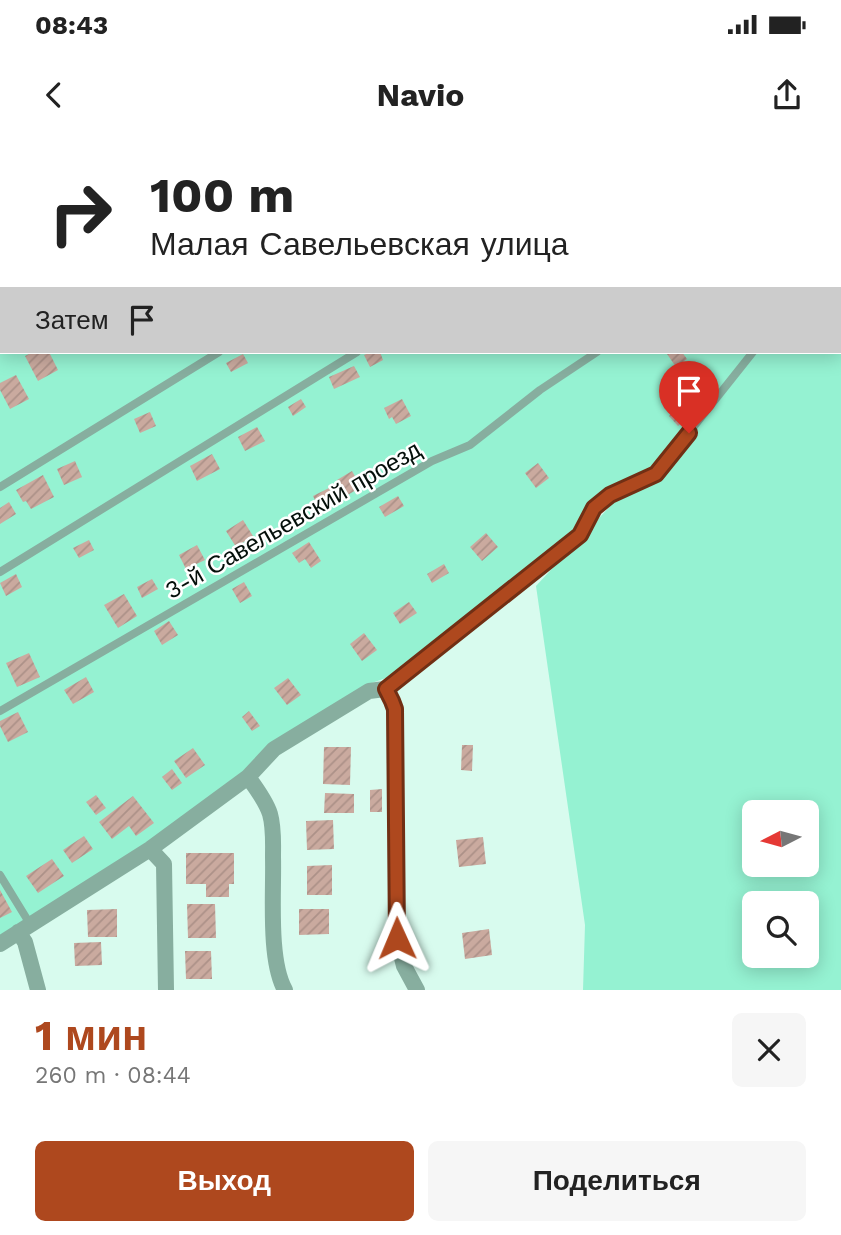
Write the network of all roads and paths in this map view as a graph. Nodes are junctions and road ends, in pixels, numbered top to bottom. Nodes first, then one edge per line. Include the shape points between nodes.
1 (216, 354) edge
2 (354, 354) edge
3 (594, 354) edge
4 (751, 354) edge
5 (0, 487) edge
6 (0, 572) edge
7 (386, 689) junction
8 (0, 711) edge
9 (248, 777) junction
10 (150, 849) junction
11 (0, 875) edge
12 (24, 928) junction
13 (0, 944) edge
14 (38, 990) edge
15 (166, 990) edge
16 (285, 990) edge
17 (417, 990) edge

1 - 5 lane
2 - 6 lane
3 - 8 lane, 3-й Савельевский проезд via 470,445 432,461
4 - 7 lane via 656,474 601,502 580,535
7 - 9 street via 369,691 274,749
7 - 17 street via 395,709 397,938 404,966
9 - 10 street
9 - 16 street via 270,813 274,949
10 - 12 street
10 - 15 street via 164,864
11 - 12 lane
12 - 13 street
12 - 14 street

